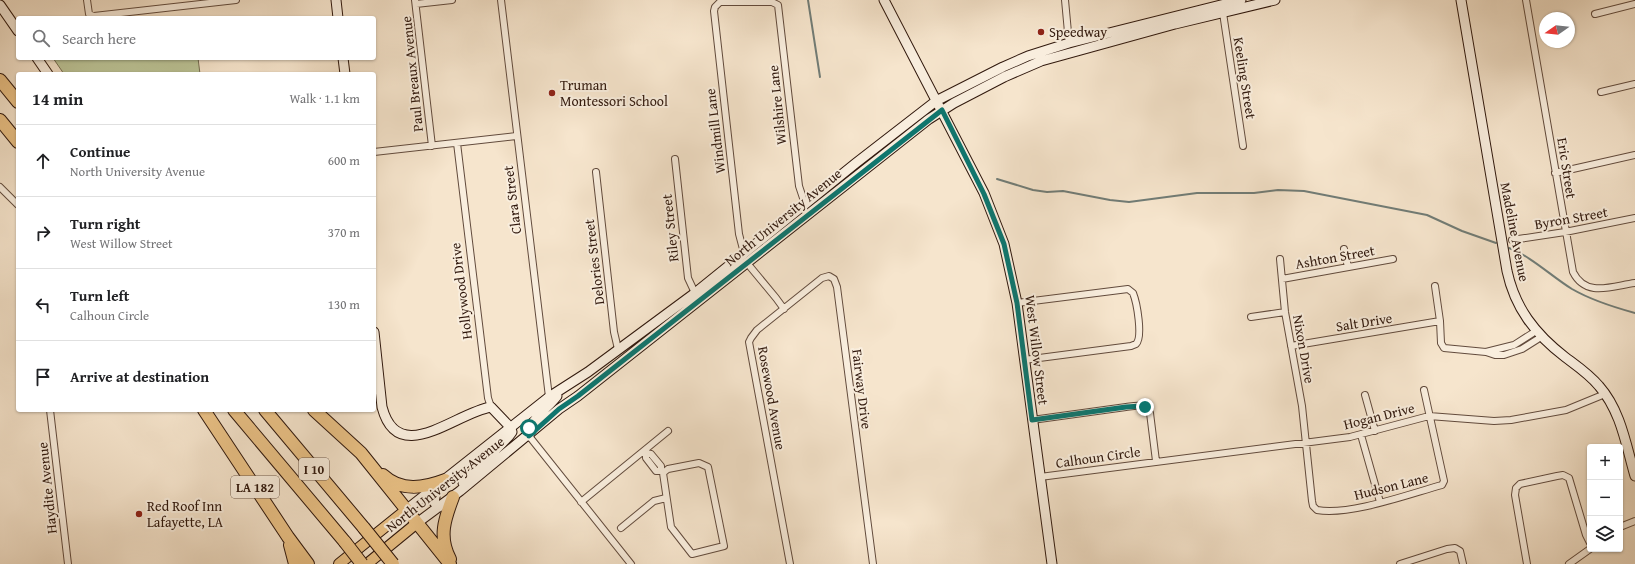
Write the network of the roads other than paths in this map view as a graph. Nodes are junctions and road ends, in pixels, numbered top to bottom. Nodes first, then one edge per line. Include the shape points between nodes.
1 (87, 0) edge
2 (236, 0) edge
3 (336, 0) edge
4 (452, 0) edge
5 (501, 0) edge
6 (884, 0) edge
7 (1065, 0) edge
8 (1241, 0) edge
9 (1275, 0) edge
10 (1461, 0) edge
11 (1526, 0) edge
12 (416, 2) edge
13 (1635, 4) edge
14 (0, 5) edge
15 (716, 5) joint
16 (1223, 13) junction
17 (1595, 14) dead end
18 (338, 16) edge
19 (16, 29) edge
20 (1069, 43) junction
21 (38, 60) edge
22 (343, 60) edge
23 (47, 72) edge
24 (345, 72) edge
25 (0, 80) edge
26 (1635, 84) edge
27 (1601, 92) dead end
28 (16, 100) edge
29 (936, 101) junction
30 (942, 110) junction
31 (0, 120) edge
32 (516, 136) junction
33 (16, 140) edge
34 (457, 143) junction
35 (432, 146) junction
36 (1243, 146) dead end
37 (376, 152) edge
38 (1635, 155) edge
39 (675, 159) dead end
40 (596, 172) dead end
41 (1556, 173) junction
42 (0, 187) edge
43 (16, 203) edge
44 (804, 204) junction
45 (809, 214) junction
46 (1635, 218) edge
47 (1565, 232) junction
48 (1512, 240) dead end
49 (1344, 249) dead end
50 (744, 253) junction
51 (1280, 259) dead end
52 (1393, 259) dead end
53 (748, 263) junction
54 (1348, 267) junction
55 (1282, 279) junction
56 (1635, 283) edge
57 (1435, 286) dead end
58 (695, 293) junction
59 (1017, 303) junction
60 (784, 309) junction
61 (1285, 312) junction
62 (1251, 317) dead end
63 (1440, 321) junction
64 (1538, 334) junction
65 (1291, 346) junction
66 (618, 349) junction
67 (376, 351) edge
68 (1024, 360) junction
69 (623, 362) junction
70 (588, 372) junction
71 (561, 390) junction
72 (1424, 390) dead end
73 (1605, 394) junction
74 (1365, 395) dead end
75 (578, 396) junction
76 (549, 397) junction
77 (491, 407) junction
78 (50, 412) edge
79 (205, 412) edge
80 (236, 412) edge
81 (267, 412) edge
82 (316, 412) edge
83 (1429, 416) junction
84 (1032, 420) junction
85 (510, 426) junction
86 (668, 431) dead end
87 (1374, 431) junction
88 (1361, 435) junction
89 (529, 436) junction
90 (1306, 443) junction
91 (645, 452) junction
92 (360, 453) junction
93 (1156, 462) junction
94 (662, 472) junction
95 (1635, 476) edge
96 (1040, 477) junction
97 (441, 483) junction
98 (456, 494) junction
99 (666, 498) junction
100 (581, 502) junction
101 (1380, 502) junction
102 (438, 507) junction
103 (406, 510) junction
104 (1635, 521) edge
105 (417, 523) junction
106 (1623, 526) edge
107 (621, 528) dead end
108 (288, 537) junction
109 (1587, 537) edge
110 (1587, 551) edge
111 (68, 564) edge
112 (295, 564) edge
113 (308, 564) edge
114 (339, 564) edge
115 (362, 564) edge
116 (367, 564) edge
117 (393, 564) edge
118 (451, 564) edge
119 (631, 564) edge
120 (790, 564) edge
121 (873, 564) edge
122 (1052, 564) edge
123 (1400, 564) edge
124 (1463, 564) edge
125 (1527, 564) edge
126 (1569, 564) edge

1 - 2 street via 89,14 94,16
3 - 18 main road
4 - 12 street
5 - 32 street, Clara Street
6 - 29 main road, West Willow Street
7 - 20 street
8 - 20 main road, North University Avenue
9 - 16 main road, North University Avenue
10 - 64 main road, Madeline Avenue via 1508,276 1515,299
11 - 41 street, Eric Street
12 - 35 street, Paul Breaux Avenue
13 - 17 street
14 - 19 main road
15 - 44 street, Wilshire Lane via 724,2 772,2 778,5 798,183
15 - 50 street, Windmill Lane via 714,11 739,234
16 - 30 main road, North University Avenue via 1041,61 1004,77
16 - 36 street, Keeling Street
20 - 29 main road, North University Avenue via 1009,64
21 - 23 main road
22 - 24 main road
25 - 28 highway
26 - 27 street
29 - 30 main road, West Willow Street
29 - 44 main road, North University Avenue
30 - 45 main road, North University Avenue
30 - 59 main road, West Willow Street via 993,215 1004,244
31 - 33 highway
32 - 34 street
32 - 76 street, Clara Street
34 - 35 street
34 - 77 street, Hollywood Drive
35 - 37 street
38 - 41 street
39 - 58 street, Riley Street via 688,278
40 - 66 street, Delories Street
41 - 47 street, Eric Street
42 - 43 street
44 - 45 main road
44 - 50 main road, North University Avenue
45 - 53 main road, North University Avenue
46 - 47 street, Byron Street
47 - 48 street, Byron Street
47 - 56 street, Eric Street via 1573,272 1580,282 1596,289
49 - 54 street
50 - 58 main road, North University Avenue
51 - 55 street, Nixon Drive
52 - 54 street, Ashton Street
53 - 60 street
53 - 69 main road, North University Avenue
54 - 55 street, Ashton Street
55 - 61 street, Nixon Drive
57 - 63 street
58 - 66 main road, North University Avenue
59 - 68 main road, West Willow Street
59 - 68 street via 1128,289 1133,293 1140,338 1131,346
60 - 120 street, Rosewood Avenue via 753,334 749,348
60 - 121 street, Fairway Drive via 822,278 829,276 835,281
61 - 62 street
61 - 65 street, Nixon Drive
63 - 64 street via 1441,343 1443,347 1451,350 1486,352 1498,356 1511,354 1528,346
63 - 65 street, Salt Drive
64 - 73 main road, Madeline Avenue via 1586,373
65 - 90 street, Nixon Drive
66 - 69 main road
66 - 70 main road, North University Avenue
67 - 77 main road via 382,407 388,424 396,432 410,436 421,435
68 - 84 main road, West Willow Street
69 - 75 main road, North University Avenue
70 - 71 main road, North University Avenue
70 - 75 main road via 590,378
71 - 76 main road, North University Avenue
71 - 89 main road via 533,422 529,428
72 - 83 street, Hudson Lane
73 - 83 street, Hogan Drive via 1566,410 1511,420
73 - 95 main road, Madeline Avenue via 1619,418
74 - 87 street
75 - 89 main road, North University Avenue
76 - 85 main road, North University Avenue
77 - 85 main road
78 - 111 street, Haydite Avenue
79 - 108 highway, LA 182
80 - 115 highway, I 10, bridge
81 - 117 highway, I 10, bridge
82 - 92 highway
83 - 87 street, Hogan Drive
83 - 101 street, Hudson Lane via 1444,481 1442,485
84 - 93 street, Calhoun Circle via 1126,407 1145,407 1150,413
84 - 96 main road, West Willow Street
85 - 97 main road, North University Avenue
85 - 98 main road via 510,436 464,481
86 - 91 street
87 - 88 street, Hogan Drive
88 - 90 street, Hogan Drive
88 - 101 street
89 - 98 main road, North University Avenue
89 - 100 street
90 - 93 street, Hogan Drive
90 - 101 street, Hudson Lane via 1312,501 1317,510 1361,507
91 - 94 street via 646,458 654,463 656,471
91 - 100 street
92 - 97 highway via 389,481 419,487
92 - 103 highway
93 - 96 street, Calhoun Circle
94 - 99 street
94 - 99 street via 699,463 708,467 724,546 692,554 671,527
96 - 122 main road, West Willow Street
97 - 102 main road via 434,502
97 - 103 main road, North University Avenue
98 - 102 main road, North University Avenue
98 - 118 highway via 443,525
99 - 107 street via 654,501
100 - 119 street
102 - 105 main road, North University Avenue
103 - 105 highway
103 - 114 main road, North University Avenue
104 - 106 street
105 - 116 main road, North University Avenue
105 - 118 highway
108 - 112 highway
108 - 113 highway, LA 182
109 - 125 street via 1567,476 1520,484 1516,488 1516,495
110 - 126 street
123 - 124 street via 1455,548 1460,551

